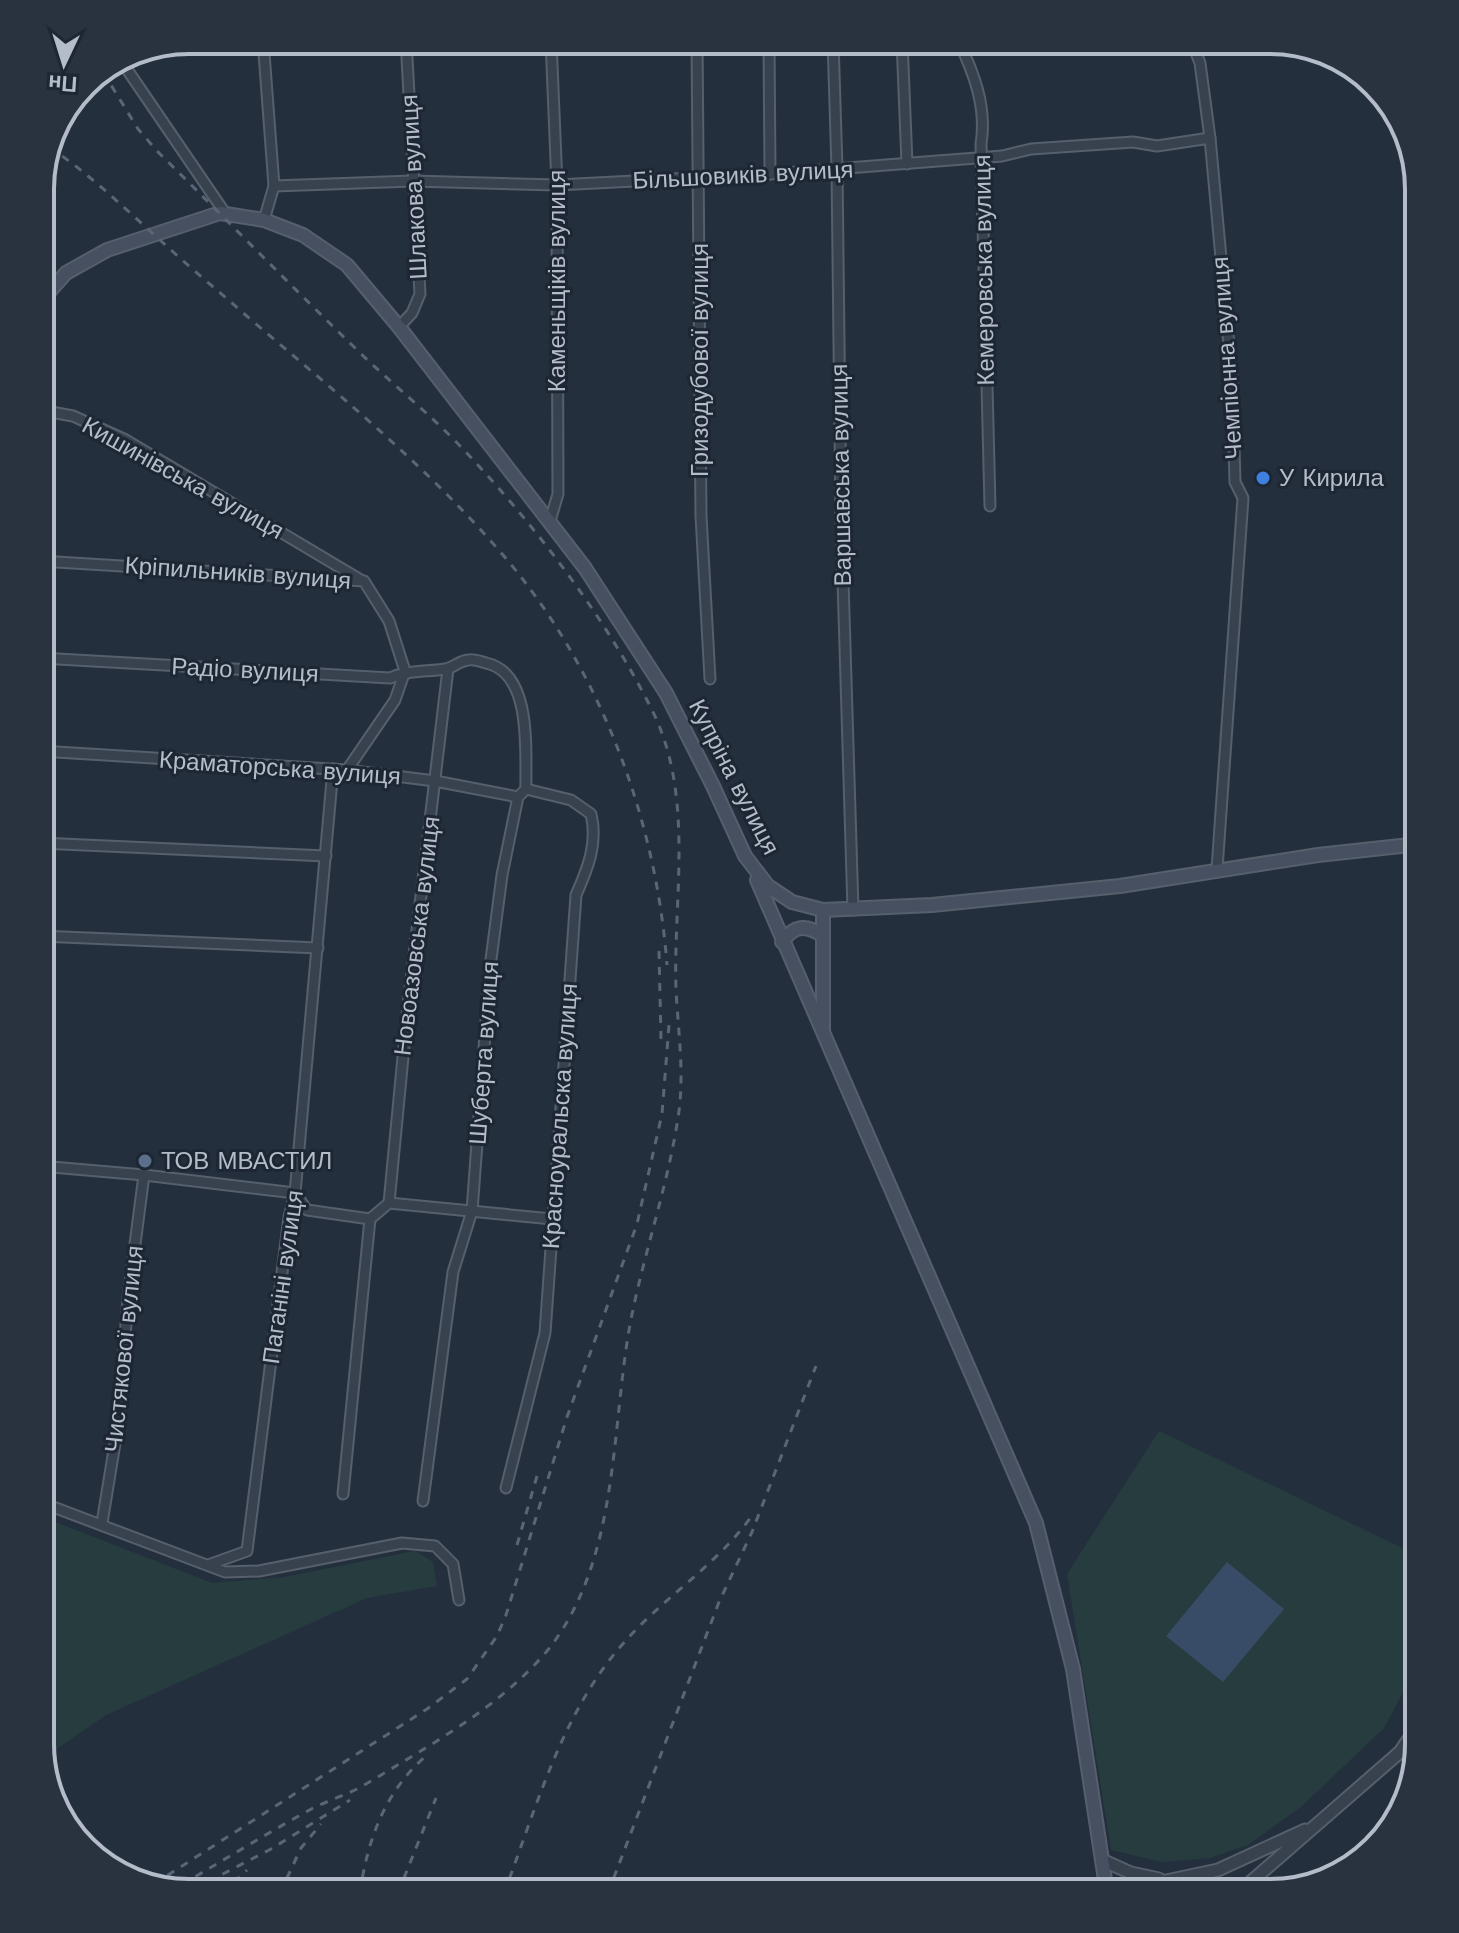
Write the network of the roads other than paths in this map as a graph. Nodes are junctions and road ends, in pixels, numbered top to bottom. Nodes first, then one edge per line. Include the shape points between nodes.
1 (264, 54) edge
2 (407, 54) edge
3 (552, 54) edge
4 (697, 54) edge
5 (769, 54) edge
6 (833, 54) edge
7 (903, 54) edge
8 (965, 54) edge
9 (1196, 54) edge
10 (127, 70) edge
11 (1210, 138) junction
12 (981, 157) junction
13 (907, 164) junction
14 (837, 169) junction
15 (770, 174) junction
16 (698, 179) junction
17 (413, 181) junction
18 (557, 185) junction
19 (274, 186) junction
20 (225, 213) junction
21 (264, 220) junction
22 (54, 286) edge
23 (399, 327) junction
24 (54, 413) edge
25 (990, 506) dead end
26 (550, 521) junction
27 (54, 562) edge
28 (364, 581) junction
29 (54, 659) edge
30 (448, 669) junction
31 (405, 671) junction
32 (710, 679) dead end
33 (54, 752) edge
34 (333, 769) junction
35 (347, 770) junction
36 (435, 781) junction
37 (526, 789) junction
38 (518, 797) junction
39 (54, 844) edge
40 (1405, 846) edge
41 (326, 856) junction
42 (745, 856) junction
43 (1217, 869) junction
44 (823, 910) junction
45 (853, 910) junction
46 (823, 936) junction
47 (54, 937) edge
48 (782, 942) junction
49 (318, 948) junction
50 (823, 1037) junction
51 (54, 1167) edge
52 (144, 1175) junction
53 (295, 1193) junction
54 (389, 1203) junction
55 (472, 1211) junction
56 (370, 1219) junction
57 (552, 1219) junction
58 (506, 1488) dead end
59 (343, 1494) dead end
60 (423, 1501) dead end
61 (54, 1507) edge
62 (102, 1523) junction
63 (208, 1565) junction
64 (459, 1600) dead end
65 (1405, 1745) edge
66 (1316, 1824) junction
67 (1102, 1860) junction
68 (1105, 1879) edge
69 (1158, 1879) edge
70 (1168, 1879) edge
71 (1254, 1879) edge

1 - 19 street
2 - 17 street, Шлакова вулиця
3 - 18 street, Каменьщіків вулиця
4 - 16 street, Гризодубової вулиця
5 - 15 street
6 - 14 street, Варшавська вулиця
7 - 13 street
8 - 12 street, Кемеровська вулиця via 984,121
9 - 11 street, Чемпіонна вулиця
10 - 20 street
11 - 12 street, Більшовиків вулиця
11 - 43 street, Чемпіонна вулиця via 1232,378 1235,482 1243,498
12 - 13 street, Більшовиків вулиця
12 - 25 street, Кемеровська вулиця
13 - 14 street, Більшовиків вулиця
14 - 15 street, Більшовиків вулиця
14 - 45 street, Варшавська вулиця
15 - 16 street, Більшовиків вулиця
16 - 18 street, Більшовиків вулиця
16 - 32 street, Гризодубової вулиця via 701,516
17 - 18 street, Більшовиків вулиця
17 - 19 street, Більшовиків вулиця
17 - 23 street, Шлакова вулиця via 420,294
18 - 26 street, Каменьщіків вулиця via 558,494
19 - 21 street
20 - 21 main road, Купріна вулиця
20 - 22 main road via 107,250 66,273
21 - 23 main road, Купріна вулиця via 303,235 347,265
23 - 26 main road, Купріна вулиця
24 - 28 street, Кишинівська вулиця via 126,440
26 - 42 main road, Купріна вулиця via 666,693
27 - 28 street, Кріпильників вулиця
28 - 31 street, Кріпильників вулиця via 389,621
29 - 31 street, Радіо вулиця via 390,678
30 - 31 street, Радіо вулиця
30 - 36 street, Новоазовська вулиця
30 - 37 street via 470,659 494,665 512,679 525,727
31 - 35 street via 395,700
33 - 34 street, Краматорська вулиця
34 - 35 street, Краматорська вулиця
34 - 41 street, Паганіні вулиця
35 - 36 street, Краматорська вулиця
36 - 38 street, Краматорська вулиця
36 - 54 street, Новоазовська вулиця
37 - 38 street
37 - 57 street, Красноуральска вулиця via 571,800 591,814 595,830 590,862 576,895
38 - 55 street, Шуберта вулиця via 490,967
39 - 41 street
40 - 43 main road, Купріна вулиця
41 - 49 street, Паганіні вулиця
42 - 44 main road, Купріна вулиця via 768,886 792,902
42 - 48 main road
43 - 45 main road, Купріна вулиця via 1120,886
44 - 45 main road, Купріна вулиця
44 - 46 main road
46 - 48 main road via 801,928 790,931
46 - 50 main road
47 - 49 street
48 - 50 main road
49 - 53 street, Паганіні вулиця
50 - 67 main road via 1036,1523 1073,1669
51 - 52 street
52 - 53 street
52 - 62 street, Чистякової вулиця via 118,1425
53 - 56 street via 307,1210
53 - 63 street, Паганіні вулиця via 247,1551
54 - 55 street
54 - 56 street
55 - 57 street
55 - 60 street, Шуберта вулиця via 453,1272
56 - 59 street
57 - 58 street, Красноуральска вулиця via 545,1333
61 - 62 street
62 - 63 street
63 - 64 street via 225,1572 259,1571 402,1543 435,1546 453,1564
65 - 66 street
66 - 70 street via 1218,1870
66 - 71 street
67 - 68 main road
67 - 69 street

